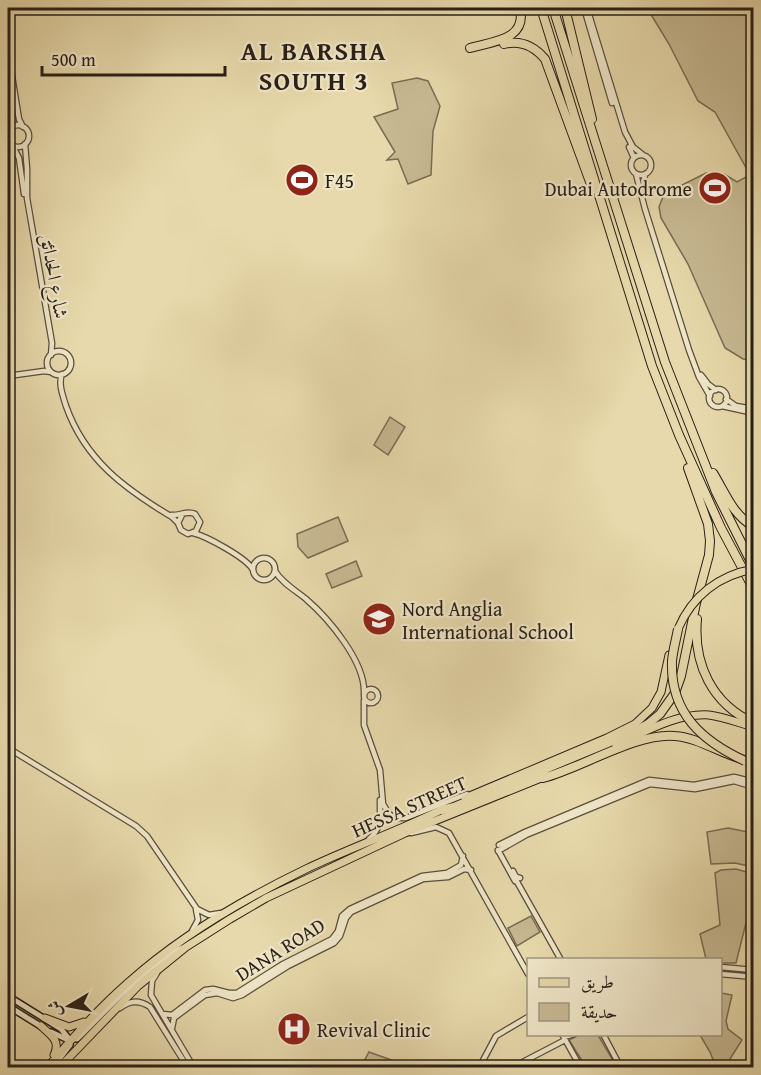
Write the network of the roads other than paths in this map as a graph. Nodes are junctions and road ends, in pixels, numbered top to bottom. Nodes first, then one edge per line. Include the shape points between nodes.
1 (521, 8) edge
2 (535, 8) edge
3 (541, 8) edge
4 (553, 8) edge
5 (563, 8) edge
6 (585, 8) edge
7 (551, 41) junction
8 (470, 48) dead end
9 (8, 51) edge
10 (8, 100) edge
11 (23, 127) junction
12 (10, 130) junction
13 (595, 140) junction
14 (25, 144) junction
15 (12, 145) junction
16 (642, 154) junction
17 (634, 158) junction
18 (636, 174) junction
19 (645, 174) junction
20 (603, 209) junction
21 (29, 214) junction
22 (52, 343) junction
23 (59, 352) junction
24 (51, 355) junction
25 (47, 363) junction
26 (29, 372) junction
27 (53, 373) junction
28 (62, 374) junction
29 (8, 376) edge
30 (716, 390) junction
31 (710, 396) junction
32 (63, 398) junction
33 (726, 399) junction
34 (722, 406) junction
35 (753, 411) edge
36 (678, 435) junction
37 (701, 456) junction
38 (168, 515) junction
39 (182, 515) junction
40 (178, 523) junction
41 (199, 527) junction
42 (753, 527) edge
43 (193, 533) junction
44 (207, 538) junction
45 (243, 560) junction
46 (257, 561) junction
47 (753, 568) edge
48 (253, 570) junction
49 (275, 571) junction
50 (268, 579) junction
51 (281, 581) junction
52 (700, 589) junction
53 (753, 590) edge
54 (678, 628) junction
55 (363, 681) junction
56 (372, 689) junction
57 (364, 694) junction
58 (364, 700) junction
59 (371, 704) junction
60 (363, 714) junction
61 (753, 725) edge
62 (8, 748) edge
63 (749, 761) edge
64 (543, 778) junction
65 (753, 784) edge
66 (382, 786) junction
67 (475, 794) junction
68 (442, 810) junction
69 (405, 833) junction
70 (463, 856) junction
71 (326, 860) junction
72 (471, 870) junction
73 (195, 906) junction
74 (227, 912) junction
75 (186, 943) junction
76 (560, 958) edge
77 (170, 959) junction
78 (521, 960) junction
79 (520, 966) dead end
80 (722, 967) edge
81 (740, 968) junction
82 (753, 970) edge
83 (527, 972) edge
84 (722, 974) edge
85 (738, 975) junction
86 (753, 977) edge
87 (8, 996) edge
88 (189, 1004) junction
89 (8, 1006) edge
90 (97, 1011) junction
91 (163, 1014) junction
92 (45, 1018) junction
93 (527, 1018) edge
94 (104, 1020) junction
95 (40, 1026) junction
96 (172, 1028) junction
97 (604, 1036) edge
98 (564, 1037) edge
99 (70, 1040) junction
100 (46, 1068) edge
101 (52, 1068) edge
102 (59, 1068) edge
103 (191, 1068) edge
104 (479, 1068) edge
105 (492, 1068) edge
106 (581, 1068) edge
107 (621, 1068) edge

1 - 8 highway via 519,28 514,34
1 - 20 highway via 525,20 522,28 504,43 524,44 545,59 589,182
2 - 7 highway
3 - 7 highway
4 - 13 highway
5 - 13 highway via 590,106
6 - 16 street via 624,132
6 - 17 street via 619,126
7 - 20 highway
9 - 11 street
10 - 12 street
11 - 12 street
11 - 14 street via 28,134
12 - 15 street via 8,138
13 - 37 highway via 662,353
14 - 15 street
14 - 21 street, شارع الحدائق
15 - 21 street, شارع الحدائق via 19,158
16 - 17 street
16 - 19 street via 651,163
17 - 18 street via 631,166
18 - 19 street
18 - 31 street via 686,339
19 - 30 street via 642,183 646,202 692,348 703,378
20 - 36 highway
21 - 22 street, شارع الحدائق
22 - 23 street
22 - 24 street
23 - 24 street
23 - 28 street via 67,355 70,362
24 - 25 street
25 - 26 street via 42,369
25 - 27 street
26 - 27 street
26 - 29 street
27 - 28 street
27 - 32 street
28 - 32 street
30 - 31 street
30 - 33 street via 724,392
31 - 34 street via 712,405
32 - 38 street via 74,424 102,465 128,490
33 - 34 street
33 - 35 street
34 - 35 street
36 - 52 highway via 709,530 709,555
36 - 53 highway
37 - 42 highway via 732,508
37 - 47 highway
38 - 39 street
38 - 40 street
39 - 40 street
39 - 41 street via 195,514
40 - 43 street via 182,532
41 - 43 street
41 - 44 street
43 - 44 street
44 - 45 street
45 - 46 street
45 - 48 street
46 - 48 street
46 - 49 street via 269,560
47 - 54 main road, HESSA STREET, bridge via 729,576 705,591
48 - 50 street via 259,579
49 - 50 street
49 - 51 street
50 - 51 street
51 - 55 street via 330,624
52 - 61 highway via 696,638 703,672 722,701
52 - 68 highway via 678,685 654,720 624,736
54 - 63 highway, bridge via 672,674 684,712 710,742
54 - 67 main road, HESSA STREET, bridge via 670,648 665,682 644,716 626,729
55 - 56 street
55 - 57 street
56 - 57 street
56 - 59 street via 378,698
57 - 58 street
58 - 59 street
58 - 60 street
59 - 60 street
60 - 66 street
61 - 64 main road, HESSA STREET via 708,715 683,717
62 - 73 street via 140,829
63 - 64 highway, bridge via 681,736 663,735
64 - 69 main road, HESSA STREET
65 - 76 street via 734,777 694,785 649,780 546,822 500,848
66 - 67 street via 384,807 399,819
66 - 71 street via 376,833
67 - 68 main road, HESSA STREET
68 - 71 main road, HESSA STREET
69 - 70 street via 440,828 449,832
69 - 75 main road, HESSA STREET via 266,898
70 - 72 street
70 - 88 street, DANA ROAD via 462,864 449,872 422,876 350,909 342,916 332,939 241,991 233,994 209,989
71 - 74 main road, HESSA STREET
72 - 78 street
72 - 88 street, DANA ROAD via 423,879 351,912 334,942 242,995 233,998 209,993
73 - 74 street via 209,915
73 - 75 street via 197,923
74 - 75 main road, HESSA STREET
75 - 77 main road, HESSA STREET
75 - 90 main road, HESSA STREET via 131,980
75 - 99 main road via 121,996 77,1039
77 - 91 street via 150,986
77 - 94 main road, HESSA STREET
78 - 79 street
78 - 83 street
80 - 81 street
81 - 82 street
81 - 85 street
84 - 85 street
85 - 86 street
87 - 92 main road
88 - 91 street, DANA ROAD via 172,1015
88 - 96 street, DANA ROAD via 174,1018
89 - 95 main road
90 - 92 main road via 75,1026 63,1026
90 - 99 main road, HESSA STREET
91 - 96 street
92 - 99 main road
93 - 104 street via 496,1036
94 - 102 main road, HESSA STREET
94 - 103 street via 124,1005 143,1002 154,1010
95 - 99 main road
95 - 100 main road via 57,1045
96 - 103 street
97 - 107 street
98 - 105 street via 518,1065
98 - 106 street
99 - 100 main road, HESSA STREET
99 - 101 main road

